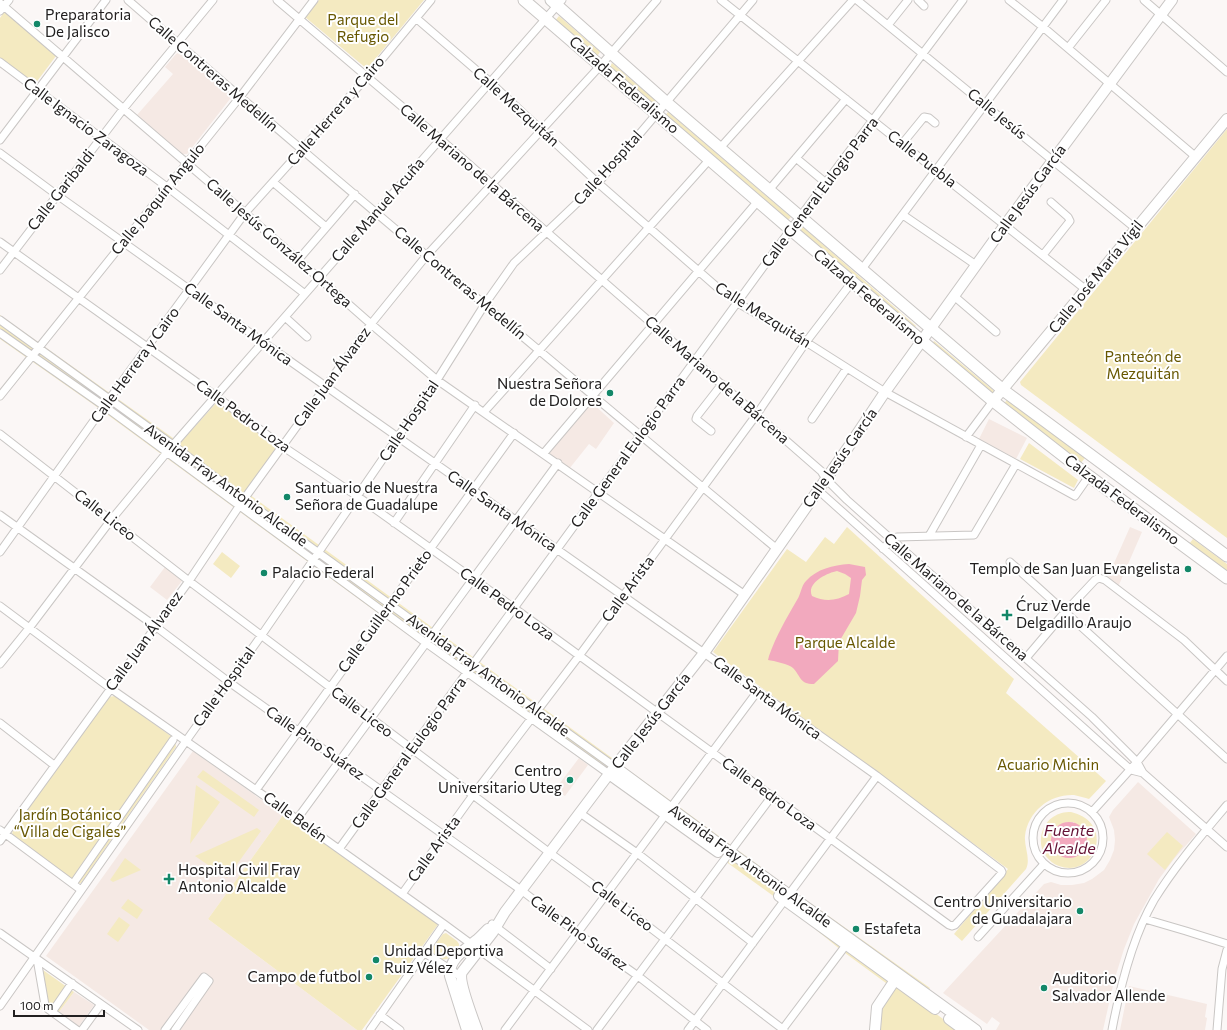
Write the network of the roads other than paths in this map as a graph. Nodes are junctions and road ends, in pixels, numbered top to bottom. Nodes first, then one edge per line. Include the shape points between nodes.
1 (8, 0) edge
2 (106, 0) edge
3 (128, 0) edge
4 (213, 0) edge
5 (276, 0) edge
6 (314, 0) edge
7 (431, 0) edge
8 (524, 0) edge
9 (657, 0) edge
10 (721, 0) edge
11 (753, 0) edge
12 (853, 0) edge
13 (857, 0) edge
14 (908, 0) edge
15 (918, 0) edge
16 (963, 0) edge
17 (1009, 0) edge
18 (1063, 0) edge
19 (1106, 0) edge
20 (1144, 0) edge
21 (1172, 0) edge
22 (557, 2) edge
23 (924, 6) dead end
24 (1, 7) edge
25 (1161, 14) junction
26 (740, 15) junction
27 (416, 18) junction
28 (546, 18) junction
29 (298, 19) junction
30 (888, 25) junction
31 (1043, 27) junction
32 (178, 43) junction
33 (1068, 48) junction
34 (611, 54) junction
35 (923, 54) junction
36 (63, 56) junction
37 (0, 62) edge
38 (798, 62) junction
39 (601, 65) junction
40 (1227, 72) edge
41 (367, 77) junction
42 (490, 82) junction
43 (1111, 84) junction
44 (37, 90) junction
45 (240, 97) junction
46 (846, 99) junction
47 (666, 102) junction
48 (985, 104) junction
49 (124, 108) junction
50 (656, 113) junction
51 (1227, 119) edge
52 (873, 121) junction
53 (935, 123) dead end
54 (541, 130) junction
55 (101, 138) junction
56 (440, 139) junction
57 (0, 140) edge
58 (902, 144) junction
59 (720, 148) junction
60 (302, 150) junction
61 (0, 153) edge
62 (1196, 157) junction
63 (796, 158) junction
64 (710, 159) junction
65 (1053, 160) junction
66 (186, 163) junction
67 (936, 170) junction
68 (273, 182) junction
69 (598, 183) junction
70 (826, 183) junction
71 (492, 185) junction
72 (168, 187) junction
73 (769, 190) junction
74 (355, 194) junction
75 (57, 195) junction
76 (758, 201) junction
77 (1050, 202) dead end
78 (245, 212) junction
79 (376, 212) junction
80 (903, 215) junction
81 (801, 217) junction
82 (1005, 225) junction
83 (326, 227) junction
84 (649, 228) junction
85 (1135, 228) junction
86 (791, 230) junction
87 (546, 233) junction
88 (229, 235) junction
89 (0, 242) edge
90 (124, 242) junction
91 (14, 252) junction
92 (427, 255) junction
93 (1043, 255) junction
94 (299, 259) junction
95 (976, 265) junction
96 (862, 269) junction
97 (0, 270) edge
98 (698, 271) junction
99 (320, 277) junction
100 (602, 281) junction
101 (852, 282) junction
102 (1085, 289) junction
103 (190, 290) junction
104 (305, 294) junction
105 (954, 296) junction
106 (78, 298) junction
107 (738, 302) junction
108 (485, 304) junction
109 (285, 317) junction
110 (0, 320) edge
111 (371, 324) junction
112 (653, 325) junction
113 (931, 328) junction
114 (996, 332) dead end
115 (0, 333) edge
116 (307, 338) dead end
117 (922, 341) junction
118 (263, 342) junction
119 (806, 342) junction
120 (38, 347) junction
121 (147, 348) junction
122 (539, 350) junction
123 (31, 356) junction
124 (695, 361) junction
125 (847, 368) junction
126 (437, 380) junction
127 (722, 384) junction
128 (326, 387) junction
129 (1003, 390) junction
130 (885, 392) junction
131 (0, 396) edge
132 (216, 396) junction
133 (593, 396) junction
134 (109, 399) junction
135 (993, 401) junction
136 (475, 405) junction
137 (104, 406) junction
138 (484, 412) junction
139 (756, 414) junction
140 (812, 419) dead end
141 (711, 432) dead end
142 (514, 433) junction
143 (0, 434) edge
144 (640, 436) junction
145 (398, 437) junction
146 (966, 437) junction
147 (173, 445) junction
148 (981, 445) junction
149 (282, 446) junction
150 (166, 453) junction
151 (544, 453) junction
152 (435, 463) junction
153 (558, 463) junction
154 (1016, 464) junction
155 (54, 476) junction
156 (1089, 476) junction
157 (826, 479) junction
158 (702, 488) junction
159 (473, 490) junction
160 (818, 490) junction
161 (599, 492) junction
162 (357, 496) junction
163 (244, 499) junction
164 (239, 506) junction
165 (0, 515) edge
166 (111, 520) junction
167 (516, 520) junction
168 (394, 523) junction
169 (17, 528) junction
170 (929, 536) junction
171 (665, 538) junction
172 (891, 540) junction
173 (430, 549) junction
174 (777, 549) junction
175 (883, 549) junction
176 (557, 550) junction
177 (0, 552) edge
178 (318, 553) junction
179 (1227, 556) edge
180 (314, 560) junction
181 (1010, 562) dead end
182 (75, 568) junction
183 (1227, 578) edge
184 (473, 579) junction
185 (189, 581) junction
186 (745, 595) junction
187 (622, 596) junction
188 (390, 605) junction
189 (0, 606) edge
190 (514, 608) junction
191 (385, 612) junction
192 (1065, 612) junction
193 (155, 626) junction
194 (30, 627) junction
195 (991, 628) junction
196 (978, 634) junction
197 (432, 635) junction
198 (261, 636) junction
199 (426, 643) junction
200 (1012, 646) junction
201 (704, 653) junction
202 (1000, 654) junction
203 (579, 656) junction
204 (1227, 656) edge
205 (1026, 658) junction
206 (0, 664) edge
207 (473, 665) junction
208 (1215, 670) junction
209 (467, 672) junction
210 (1227, 681) edge
211 (228, 682) junction
212 (110, 688) junction
213 (330, 688) junction
214 (758, 692) junction
215 (537, 711) junction
216 (657, 713) junction
217 (1178, 715) junction
218 (371, 718) junction
219 (532, 718) junction
220 (0, 723) edge
221 (298, 731) junction
222 (173, 740) dead end
223 (186, 741) junction
224 (412, 749) junction
225 (712, 752) junction
226 (1227, 759) edge
227 (340, 761) junction
228 (1137, 762) junction
229 (54, 765) junction
230 (1130, 770) junction
231 (612, 771) junction
232 (1143, 773) junction
233 (877, 776) junction
234 (256, 790) junction
235 (382, 790) junction
236 (473, 795) junction
237 (772, 796) junction
238 (1227, 806) edge
239 (668, 811) junction
240 (1092, 812) junction
241 (580, 813) junction
242 (297, 819) junction
243 (1206, 830) junction
244 (2, 832) edge
245 (444, 835) junction
246 (830, 839) junction
247 (0, 841) edge
248 (1227, 847) edge
249 (339, 849) junction
250 (550, 853) junction
251 (637, 853) junction
252 (728, 855) junction
253 (1044, 864) junction
254 (1002, 872) joint
255 (75, 881) dead end
256 (81, 890) junction
257 (521, 890) junction
258 (402, 894) junction
259 (607, 894) junction
260 (786, 897) junction
261 (696, 898) junction
262 (1145, 919) junction
263 (444, 924) junction
264 (494, 926) junction
265 (0, 933) edge
266 (577, 933) junction
267 (978, 937) dead end
268 (665, 939) junction
269 (753, 943) junction
270 (1227, 944) edge
271 (846, 945) junction
272 (475, 947) junction
273 (1227, 950) edge
274 (425, 953) junction
275 (36, 958) junction
276 (449, 969) junction
277 (551, 969) junction
278 (460, 976) junction
279 (638, 976) junction
280 (895, 980) junction
281 (72, 984) junction
282 (722, 984) junction
283 (535, 990) junction
284 (101, 1004) junction
285 (0, 1006) edge
286 (946, 1009) junction
287 (52, 1012) junction
288 (380, 1015) junction
289 (695, 1021) junction
290 (77, 1030) edge
291 (82, 1030) edge
292 (138, 1030) edge
293 (165, 1030) edge
294 (175, 1030) edge
295 (370, 1030) edge
296 (400, 1030) edge
297 (467, 1030) edge
298 (477, 1030) edge
299 (506, 1030) edge
300 (588, 1030) edge
301 (598, 1030) edge
302 (688, 1030) edge
303 (707, 1030) edge
304 (783, 1030) edge
305 (875, 1030) edge
306 (964, 1030) edge
307 (976, 1030) edge
308 (1112, 1030) edge
309 (1217, 1030) edge

1 - 24 street
2 - 36 street
3 - 32 street, Calle Contreras Medellín
4 - 32 street, Calle Garibaldi
5 - 29 street, Calle Mariano de la Bárcena
6 - 29 street, Calle Joaquín Angulo
7 - 27 street, Calle Herrera y Cairo
8 - 28 main road, Calzada Federalismo
9 - 34 street, Calle Juan Álvarez
10 - 26 street, Calle Puebla
11 - 26 street, Calle Hospital
12 - 38 street
13 - 30 street, Calle Jesús
14 - 30 street
15 - 23 street
16 - 35 street, Calle General Eulogio Parra
17 - 31 street
18 - 31 street
19 - 33 street
20 - 25 street
21 - 25 street, Calle Jesús García
22 - 28 street, Calle Manuel Acuña
22 - 34 main road, Calzada Federalismo
24 - 36 street, Calle Jesús González Ortega
25 - 40 street
25 - 43 street, Calle Jesús García
26 - 38 street, Calle Puebla
26 - 47 street, Calle Hospital
27 - 41 street, Calle Herrera y Cairo
27 - 42 street, Calle Mezquitán
28 - 39 main road, Calzada Federalismo
28 - 42 street, Calle Manuel Acuña
29 - 41 street, Calle Mariano de la Bárcena
29 - 45 street, Calle Joaquín Angulo
30 - 35 street, Calle Jesús
31 - 33 street
31 - 48 street
32 - 45 street, Calle Contreras Medellín
32 - 49 street, Calle Garibaldi
33 - 43 street
34 - 39 street, Calle Juan Álvarez
34 - 47 main road, Calzada Federalismo
35 - 48 street, Calle Jesús
35 - 52 street, Calle General Eulogio Parra
36 - 44 street
36 - 49 street, Calle Jesús González Ortega
37 - 44 street, Calle Ignacio Zaragoza
38 - 46 street, Calle Puebla
38 - 59 street
39 - 50 main road, Calzada Federalismo
39 - 54 street, Calle Juan Álvarez
41 - 56 street, Calle Mariano de la Bárcena
41 - 60 street, Calle Herrera y Cairo
42 - 54 street, Calle Mezquitán
42 - 56 street, Calle Manuel Acuña
43 - 62 street
43 - 65 street, Calle Jesús García
44 - 55 street, Calle Ignacio Zaragoza
44 - 57 street
45 - 60 street, Calle Contreras Medellín
45 - 66 street, Calle Joaquín Angulo
46 - 52 street, Calle Puebla
46 - 63 street
47 - 50 street, Calle Hospital
47 - 59 main road, Calzada Federalismo
48 - 65 street, Calle Jesús
48 - 67 street
49 - 55 street, Calle Garibaldi
49 - 66 street, Calle Jesús González Ortega
50 - 64 main road, Calzada Federalismo
50 - 69 street, Calle Hospital
51 - 62 street, Calle José María Vigil
52 - 58 street, Calle Puebla
52 - 70 street, Calle General Eulogio Parra
53 - 58 street via 924,117
54 - 69 street, Calle Mezquitán
54 - 71 street, Calle Juan Álvarez
55 - 72 street, Calle Ignacio Zaragoza
55 - 75 street, Calle Garibaldi
56 - 71 street, Calle Mariano de la Bárcena
56 - 79 street, Calle Manuel Acuña
58 - 67 street, Calle Puebla
59 - 73 main road, Calzada Federalismo
60 - 68 street, Calle Herrera y Cairo
60 - 74 street, Calle Contreras Medellín
61 - 75 street, Calle Santa Mónica
62 - 85 street, Calle José María Vigil
63 - 70 street
63 - 73 street
64 - 76 main road, Calzada Federalismo
64 - 84 street
65 - 82 street, Calle Jesús García
65 - 85 street, Calle Jesús
66 - 72 street, Calle Joaquín Angulo
66 - 78 street, Calle Jesús González Ortega
67 - 80 street
67 - 82 street, Calle Puebla
68 - 78 street, Calle Herrera y Cairo
68 - 83 street
69 - 84 street, Calle Mezquitán
69 - 87 street, Calle Hospital
70 - 81 street, Calle General Eulogio Parra
71 - 87 street, Calle Mariano de la Bárcena
71 - 92 street, Calle Juan Álvarez
72 - 88 street, Calle Ignacio Zaragoza
72 - 90 street, Calle Joaquín Angulo
73 - 81 main road, Calzada Federalismo
74 - 79 street, Calle Contreras Medellín
74 - 83 street
75 - 90 street, Calle Santa Mónica
75 - 91 street, Calle Garibaldi
76 - 86 main road, Calzada Federalismo
76 - 98 street
77 - 93 street via 1070,221
78 - 88 street, Calle Herrera y Cairo
78 - 94 street, Calle Jesús González Ortega
79 - 92 street, Calle Contreras Medellín
79 - 99 street, Calle Manuel Acuña
80 - 95 street
80 - 96 street
81 - 86 street, Calle General Eulogio Parra
81 - 96 main road, Calzada Federalismo
82 - 93 street, Calle Puebla
82 - 95 street, Calle Jesús García
83 - 94 street
84 - 98 street, Calle Mezquitán
84 - 100 street
85 - 102 street, Calle José María Vigil
86 - 101 main road, Calzada Federalismo
86 - 107 street, Calle General Eulogio Parra
87 - 100 street, Calle Mariano de la Bárcena
87 - 108 street, Calle Hospital via 519,256
88 - 103 street, Calle Herrera y Cairo
88 - 104 street, Calle Ignacio Zaragoza
89 - 91 street, Calle Pedro Loza
90 - 103 street, Calle Santa Mónica
90 - 106 street, Calle Joaquín Angulo
91 - 97 street, Calle Garibaldi
91 - 106 street, Calle Pedro Loza
92 - 108 street, Calle Contreras Medellín
92 - 111 street, Calle Juan Álvarez
93 - 102 street, Calle Puebla
94 - 99 street, Calle Jesús González Ortega
95 - 105 street, Calle Jesús García
96 - 113 main road, Calzada Federalismo
98 - 107 street, Calle Mezquitán
98 - 112 street
99 - 104 street, Calle Manuel Acuña
99 - 111 street, Calle Jesús González Ortega
100 - 112 street, Calle Mariano de la Bárcena
100 - 122 street
101 - 117 main road, Calzada Federalismo
101 - 119 street, Calle Arista
102 - 129 street, Calle José María Vigil
103 - 118 street, Calle Santa Mónica
103 - 121 street, Calle Herrera y Cairo
104 - 109 street, Calle Manuel Acuña
105 - 113 street, Calle Jesús García
105 - 114 street
106 - 120 street, Calle Joaquín Angulo
106 - 121 street, Calle Pedro Loza
107 - 119 street, Calle Mezquitán
107 - 124 street, Calle General Eulogio Parra
108 - 122 street, Calle Contreras Medellín
108 - 126 street, Calle Hospital
109 - 116 street
109 - 118 street, Calle Manuel Acuña
110 - 120 street, Avenida Fray Antonio Alcalde
111 - 126 street, Calle Jesús González Ortega
111 - 128 street, Calle Juan Álvarez
112 - 124 street, Calle Mariano de la Bárcena
112 - 133 street
113 - 117 street, Calle Jesús García
113 - 129 main road, Calzada Federalismo
115 - 123 street, Avenida Fray Antonio Alcalde
117 - 130 street, Calle Jesús García
117 - 135 main road, Calzada Federalismo
118 - 128 street, Calle Santa Mónica
118 - 132 street, Calle Manuel Acuña
119 - 125 street, Calle Mezquitán
119 - 139 street, Calle Arista
120 - 123 street, Calle Joaquín Angulo
120 - 134 street, Avenida Fray Antonio Alcalde
121 - 132 street, Calle Pedro Loza
121 - 134 street, Calle Herrera y Cairo
122 - 133 street, Calle Contreras Medellín
122 - 138 street
123 - 131 street, Calle Joaquín Angulo
123 - 137 street, Avenida Fray Antonio Alcalde
124 - 127 street, Calle Mariano de la Bárcena
124 - 144 street, Calle General Eulogio Parra
125 - 130 street, Calle Mezquitán
125 - 140 street
126 - 136 street, Calle Jesús González Ortega
126 - 145 street, Calle Hospital
127 - 139 street, Calle Mariano de la Bárcena
127 - 141 street via 696,419
128 - 145 street, Calle Santa Mónica
128 - 149 street, Calle Juan Álvarez
129 - 135 street, Calle José María Vigil
129 - 179 main road, Calzada Federalismo
130 - 146 street, Calle Mezquitán
130 - 157 street, Calle Jesús García
132 - 147 street, Calle Manuel Acuña
132 - 149 street, Calle Pedro Loza
133 - 144 street, Calle Contreras Medellín
133 - 151 street
134 - 137 street, Calle Herrera y Cairo
134 - 147 street, Avenida Fray Antonio Alcalde
135 - 146 street, Calle José María Vigil
135 - 156 main road, Calzada Federalismo
136 - 138 street, Calle Jesús González Ortega
136 - 152 street
137 - 150 street, Avenida Fray Antonio Alcalde
137 - 155 street, Calle Herrera y Cairo
138 - 142 street, Calle Jesús González Ortega
139 - 157 street, Calle Mariano de la Bárcena via 821,471
139 - 158 street, Calle Arista
142 - 151 street, Calle Jesús González Ortega
142 - 159 street, Calle Guillermo Prieto
143 - 155 street, Calle Liceo
144 - 158 street, Calle Contreras Medellín
144 - 161 street, Calle General Eulogio Parra
145 - 152 street, Calle Santa Mónica
145 - 162 street, Calle Hospital
146 - 148 street, Calle Mezquitán
147 - 150 street, Calle Manuel Acuña
147 - 163 street, Avenida Fray Antonio Alcalde
148 - 154 street, Calle Mezquitán
148 - 170 street
149 - 162 street, Calle Pedro Loza
149 - 163 street, Calle Juan Álvarez
150 - 164 street, Avenida Fray Antonio Alcalde
150 - 166 street, Calle Manuel Acuña
151 - 153 street, Calle Jesús González Ortega
152 - 159 street, Calle Santa Mónica
152 - 168 street
153 - 161 street, Calle Jesús González Ortega
153 - 167 street
154 - 156 street, Calle Mezquitán via 1075,496
154 - 170 street via 976,534
155 - 166 street, Calle Liceo
155 - 169 street, Calle Herrera y Cairo
156 - 183 main road, Calzada Federalismo
157 - 160 street, Calle Jesús García
157 - 172 street, Calle Mariano de la Bárcena
158 - 171 street, Calle Arista
158 - 174 street, Calle Contreras Medellín
159 - 167 street, Calle Santa Mónica
159 - 173 street, Calle Guillermo Prieto
160 - 174 street, Calle Jesús García
160 - 175 street, Calle Mariano de la Bárcena
161 - 171 street, Calle Jesús González Ortega
161 - 176 street, Calle General Eulogio Parra
162 - 168 street, Calle Pedro Loza
162 - 178 street, Calle Hospital
163 - 164 street, Calle Juan Álvarez
163 - 178 street, Avenida Fray Antonio Alcalde
164 - 180 street, Avenida Fray Antonio Alcalde
164 - 185 street, Calle Juan Álvarez
165 - 169 street, Calle Pino Suárez
166 - 182 street, Calle Manuel Acuña
166 - 185 street, Calle Liceo
167 - 176 street, Calle Santa Mónica
167 - 184 street
168 - 173 street, Calle Pedro Loza
169 - 177 street, Calle Herrera y Cairo
169 - 182 street, Calle Pino Suárez
170 - 172 street via 897,537
171 - 186 street, Calle Jesús González Ortega
171 - 187 street, Calle Arista
172 - 175 street
172 - 195 street, Calle Mariano de la Bárcena
173 - 184 street, Calle Pedro Loza
173 - 188 street, Calle Guillermo Prieto
174 - 186 street, Calle Jesús García
175 - 196 street, Calle Mariano de la Bárcena
176 - 187 street, Calle Santa Mónica
176 - 190 street, Calle General Eulogio Parra
178 - 180 street, Calle Hospital
178 - 188 street, Avenida Fray Antonio Alcalde
180 - 191 street, Avenida Fray Antonio Alcalde
180 - 198 street, Calle Hospital
181 - 192 street
182 - 193 street, Calle Pino Suárez
182 - 194 street, Calle Manuel Acuña
184 - 190 street, Calle Pedro Loza
184 - 197 street
185 - 193 street, Calle Juan Álvarez
185 - 198 street, Calle Liceo
186 - 201 street, Calle Jesús García
187 - 201 street, Calle Santa Mónica
187 - 203 street, Calle Arista
188 - 191 street, Calle Guillermo Prieto
188 - 197 street, Avenida Fray Antonio Alcalde
189 - 194 street, Calle Belén
190 - 203 street, Calle Pedro Loza
190 - 207 street, Calle General Eulogio Parra
191 - 199 street, Avenida Fray Antonio Alcalde
191 - 213 street, Calle Guillermo Prieto
192 - 205 street
192 - 208 street via 1095,580 1105,580 1184,640
192 - 217 street
193 - 211 street, Calle Pino Suárez
193 - 212 street, Calle Juan Álvarez
194 - 206 street, Calle Manuel Acuña
194 - 212 street, Calle Belén
195 - 196 street
195 - 200 street, Calle Mariano de la Bárcena
196 - 202 street, Calle Mariano de la Bárcena
197 - 199 street
197 - 207 street, Avenida Fray Antonio Alcalde
198 - 211 street, Calle Hospital
198 - 213 street, Calle Liceo
199 - 209 street, Avenida Fray Antonio Alcalde
199 - 218 street
200 - 202 street
200 - 205 street, Calle Mariano de la Bárcena
201 - 214 street, Calle Santa Mónica
201 - 216 street, Calle Jesús García
202 - 230 street, Calle Mariano de la Bárcena
203 - 215 street, Calle Arista
203 - 216 street, Calle Pedro Loza
204 - 208 street
205 - 228 street, Calle Mariano de la Bárcena via 1092,717
207 - 209 street, Calle General Eulogio Parra
207 - 215 street, Avenida Fray Antonio Alcalde
208 - 210 street
208 - 217 street
209 - 219 street, Avenida Fray Antonio Alcalde
209 - 224 street, Calle General Eulogio Parra
211 - 221 street, Calle Pino Suárez
211 - 223 street, Calle Hospital
212 - 223 street, Calle Belén
212 - 229 street, Calle Juan Álvarez
213 - 218 street, Calle Liceo
213 - 221 street, Calle Guillermo Prieto
214 - 225 street
214 - 233 street, Calle Santa Mónica
215 - 219 street, Calle Arista
215 - 231 street, Avenida Fray Antonio Alcalde
216 - 225 street, Calle Pedro Loza
216 - 231 street, Calle Jesús García
217 - 226 street
217 - 228 street
218 - 224 street, Calle Liceo
218 - 227 street
219 - 231 street, Avenida Fray Antonio Alcalde
219 - 236 street, Calle Arista
220 - 229 street
221 - 227 street, Calle Pino Suárez
221 - 234 street, Calle Guillermo Prieto
222 - 255 street
223 - 234 street, Calle Belén
223 - 256 street, Calle Hospital
224 - 235 street, Calle General Eulogio Parra
224 - 236 street, Calle Liceo
225 - 237 street, Calle Pedro Loza
225 - 239 street
227 - 235 street, Calle Pino Suárez
227 - 242 street
228 - 230 street
228 - 232 street, Calle Mariano de la Bárcena
229 - 244 street, Calle Juan Álvarez
230 - 232 street, Calle Mariano de la Bárcena
230 - 240 street
231 - 239 street, Avenida Fray Antonio Alcalde
231 - 241 street, Calle Jesús García
232 - 243 street, Calle Mariano de la Bárcena
233 - 246 street
233 - 254 street, Calle Santa Mónica
234 - 242 street, Calle Belén
235 - 245 street, Calle Pino Suárez
235 - 249 street, Calle General Eulogio Parra
236 - 245 street, Calle Arista
236 - 250 street, Calle Liceo
237 - 246 street, Calle Pedro Loza
237 - 252 street
238 - 243 street
239 - 251 street
239 - 252 street, Avenida Fray Antonio Alcalde
240 - 253 street via 1072,803 1061,804 1042,814 1033,834 1037,856
240 - 253 street via 1102,831 1103,842 1094,862 1075,873 1058,872
241 - 250 street, Calle Jesús García
241 - 251 street
242 - 249 street, Calle Belén
243 - 248 street, Calle Mariano de la Bárcena
243 - 262 street via 1165,882
244 - 247 street, Calle Juan Álvarez
244 - 256 street
245 - 257 street, Calle Pino Suárez
245 - 258 street, Calle Arista
246 - 254 street, Calle Pedro Loza via 952,926
246 - 260 street
249 - 258 street, Calle Belén
250 - 257 street, Calle Jesús García
250 - 259 street, Calle Liceo
251 - 259 street
251 - 261 street
252 - 260 street, Avenida Fray Antonio Alcalde
252 - 261 street
253 - 267 street
256 - 275 street, Calle Hospital
257 - 264 street, Calle Jesús García
257 - 266 street, Calle Pino Suárez
258 - 263 street, Calle Belén
259 - 266 street
259 - 268 street, Calle Liceo
260 - 269 street
260 - 271 street, Avenida Fray Antonio Alcalde
260 - 286 street, Avenida Fray Antonio Alcalde
261 - 268 street
261 - 269 street
262 - 270 street
262 - 308 street via 1121,986
263 - 272 street, Calle Belén
263 - 274 street
264 - 272 street, Calle Jesús García via 479,938
264 - 277 street
265 - 275 street
266 - 277 street
266 - 279 street, Calle Pino Suárez
268 - 279 street
268 - 282 street, Calle Liceo
269 - 282 street
271 - 280 street, Avenida Fray Antonio Alcalde
271 - 304 street
272 - 276 street, Calle Jesús García via 455,959
272 - 278 street, Calle Jesús García
272 - 283 street, Calle Belén
273 - 309 street via 1222,969
274 - 276 street
274 - 288 street
275 - 281 street
275 - 285 street, Calle Hospital
275 - 287 street via 45,1005
276 - 278 street
276 - 297 street
277 - 283 street
278 - 298 street
279 - 289 street, Calle Pino Suárez
279 - 301 street
280 - 286 street via 901,980 940,1008
280 - 305 street via 877,1007
280 - 306 street, Avenida Fray Antonio Alcalde
281 - 284 street
281 - 287 street
282 - 289 street
282 - 304 street, Calle Liceo
283 - 299 street
283 - 300 street, Calle Belén
284 - 291 street
284 - 292 street
286 - 307 street, Avenida Fray Antonio Alcalde
287 - 290 street
288 - 295 street
288 - 296 street
289 - 302 street
289 - 303 street, Calle Pino Suárez
293 - 294 street via 204,978 209,981

